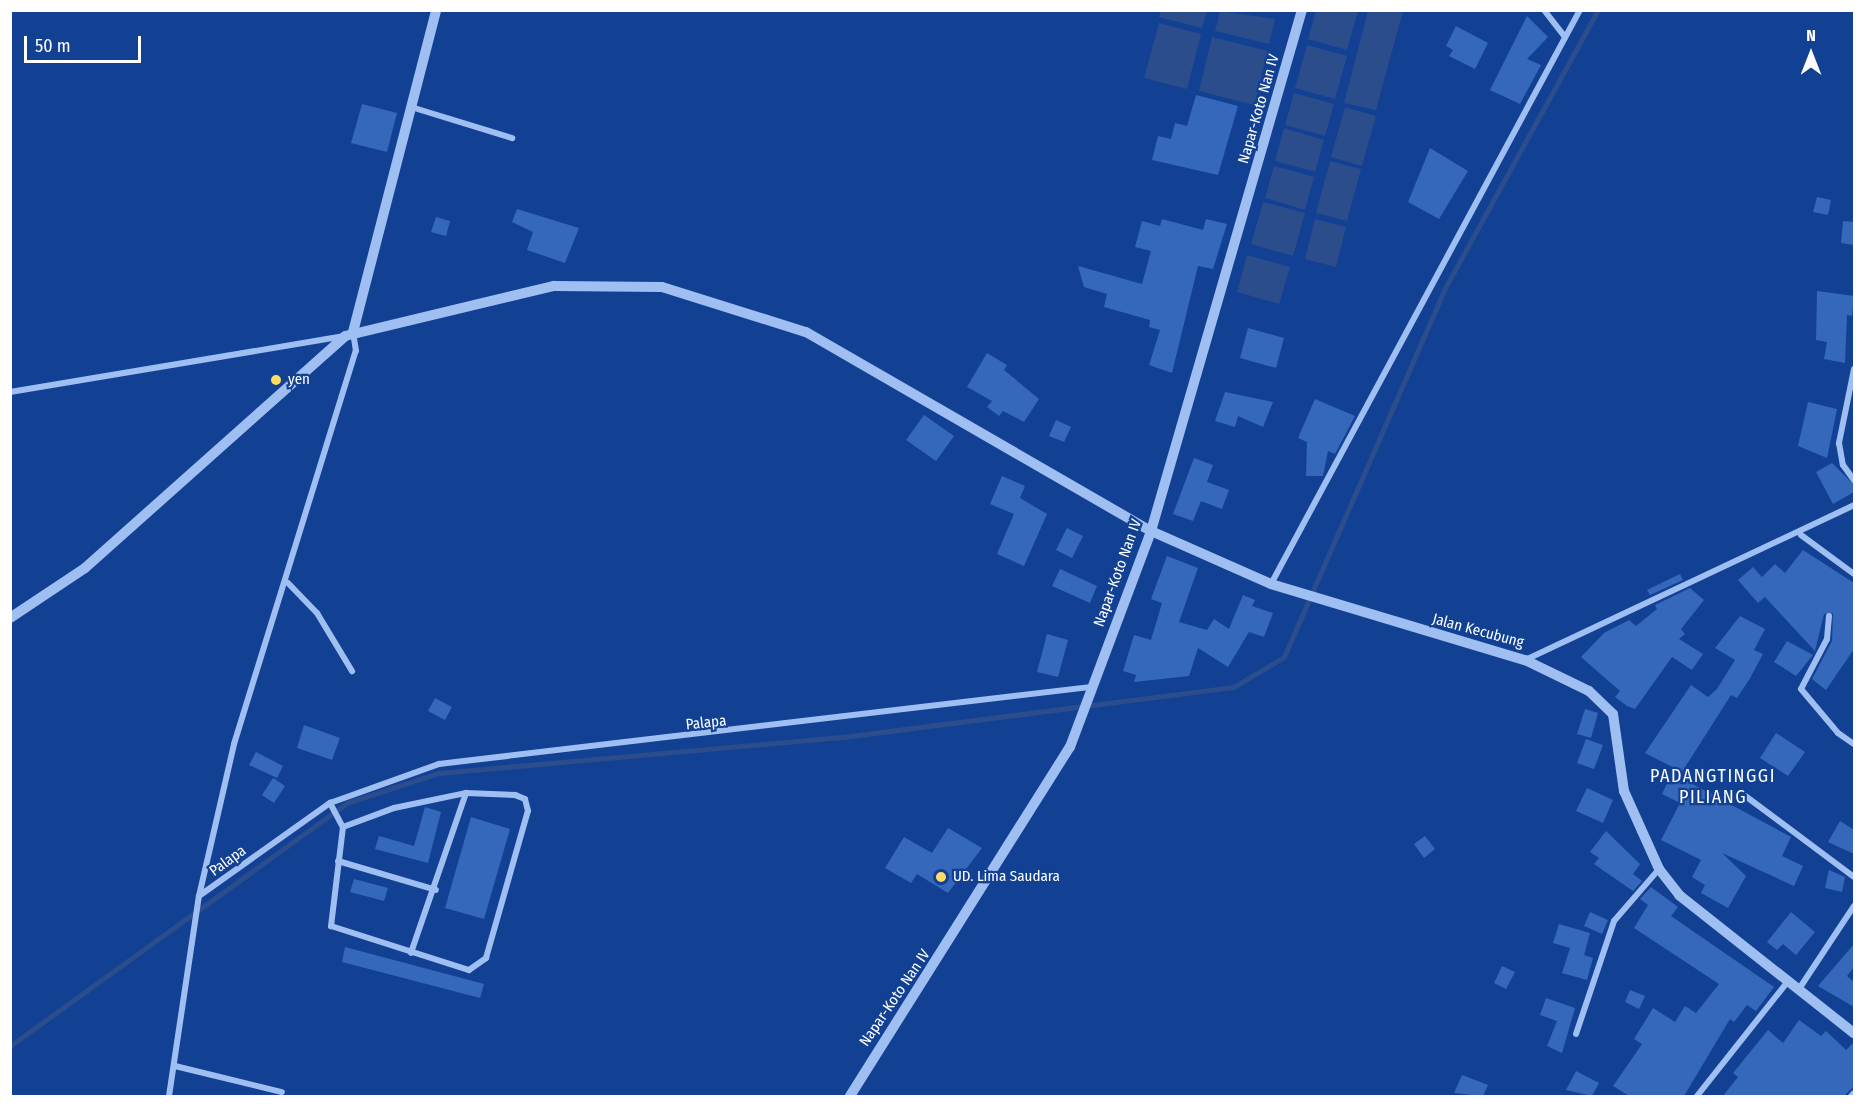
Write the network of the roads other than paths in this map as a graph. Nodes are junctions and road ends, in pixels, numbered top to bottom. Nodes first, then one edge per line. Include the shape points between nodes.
1 (435, 10) edge
2 (1302, 10) edge
3 (1544, 10) edge
4 (1580, 10) edge
5 (1565, 38) junction
6 (411, 107) junction
7 (512, 138) dead end
8 (349, 334) junction
9 (1854, 369) edge
10 (10, 392) edge
11 (1854, 480) edge
12 (1854, 505) edge
13 (1151, 531) junction
14 (1801, 535) junction
15 (1854, 574) edge
16 (288, 583) junction
17 (1271, 584) junction
18 (1829, 616) dead end
19 (10, 618) edge
20 (1525, 660) junction
21 (352, 671) dead end
22 (1090, 690) junction
23 (1854, 744) edge
24 (466, 793) junction
25 (1744, 795) dead end
26 (332, 806) junction
27 (343, 827) junction
28 (338, 861) junction
29 (1659, 869) junction
30 (1854, 877) edge
31 (436, 890) junction
32 (198, 899) junction
33 (1854, 906) edge
34 (411, 953) junction
35 (1788, 981) junction
36 (1799, 989) junction
37 (1854, 1033) edge
38 (1576, 1034) dead end
39 (175, 1066) junction
40 (282, 1092) dead end
41 (1854, 1093) edge
42 (169, 1096) edge
43 (850, 1096) edge
44 (1697, 1096) edge
45 (1851, 1096) edge

1 - 6 street
2 - 13 street, Napar-Koto Nan IV
3 - 5 street
4 - 5 street
5 - 17 street
6 - 7 street
6 - 8 street
8 - 10 street
8 - 13 street, Jalan Kecubung via 565,284 625,283 711,299 806,332 864,361
8 - 16 street via 356,351
8 - 19 street via 85,568
9 - 11 street via 1839,443 1843,465
12 - 14 street, Jalan Kecubung
13 - 17 street, Jalan Kecubung
13 - 22 street, Napar-Koto Nan IV
14 - 15 street
14 - 20 street, Jalan Kecubung
16 - 21 street via 317,613
16 - 32 street via 234,744
17 - 20 street, Jalan Kecubung via 1318,602
18 - 23 street via 1827,639 1801,689 1838,733
20 - 29 street via 1589,691 1613,714 1624,791
22 - 26 street, Palapa via 439,764
22 - 43 street, Napar-Koto Nan IV via 1070,747 978,901
24 - 27 street via 394,808
24 - 31 street
24 - 34 street via 514,795 525,799 528,812 486,958 469,970
25 - 30 street
26 - 27 street
26 - 32 street, Palapa
27 - 28 street
28 - 31 street
28 - 34 street via 332,926
29 - 35 street via 1710,923
29 - 38 street via 1614,921
31 - 34 street
32 - 39 street
33 - 36 street
35 - 36 street
35 - 44 street
36 - 37 street
39 - 40 street
39 - 42 street
41 - 45 street

